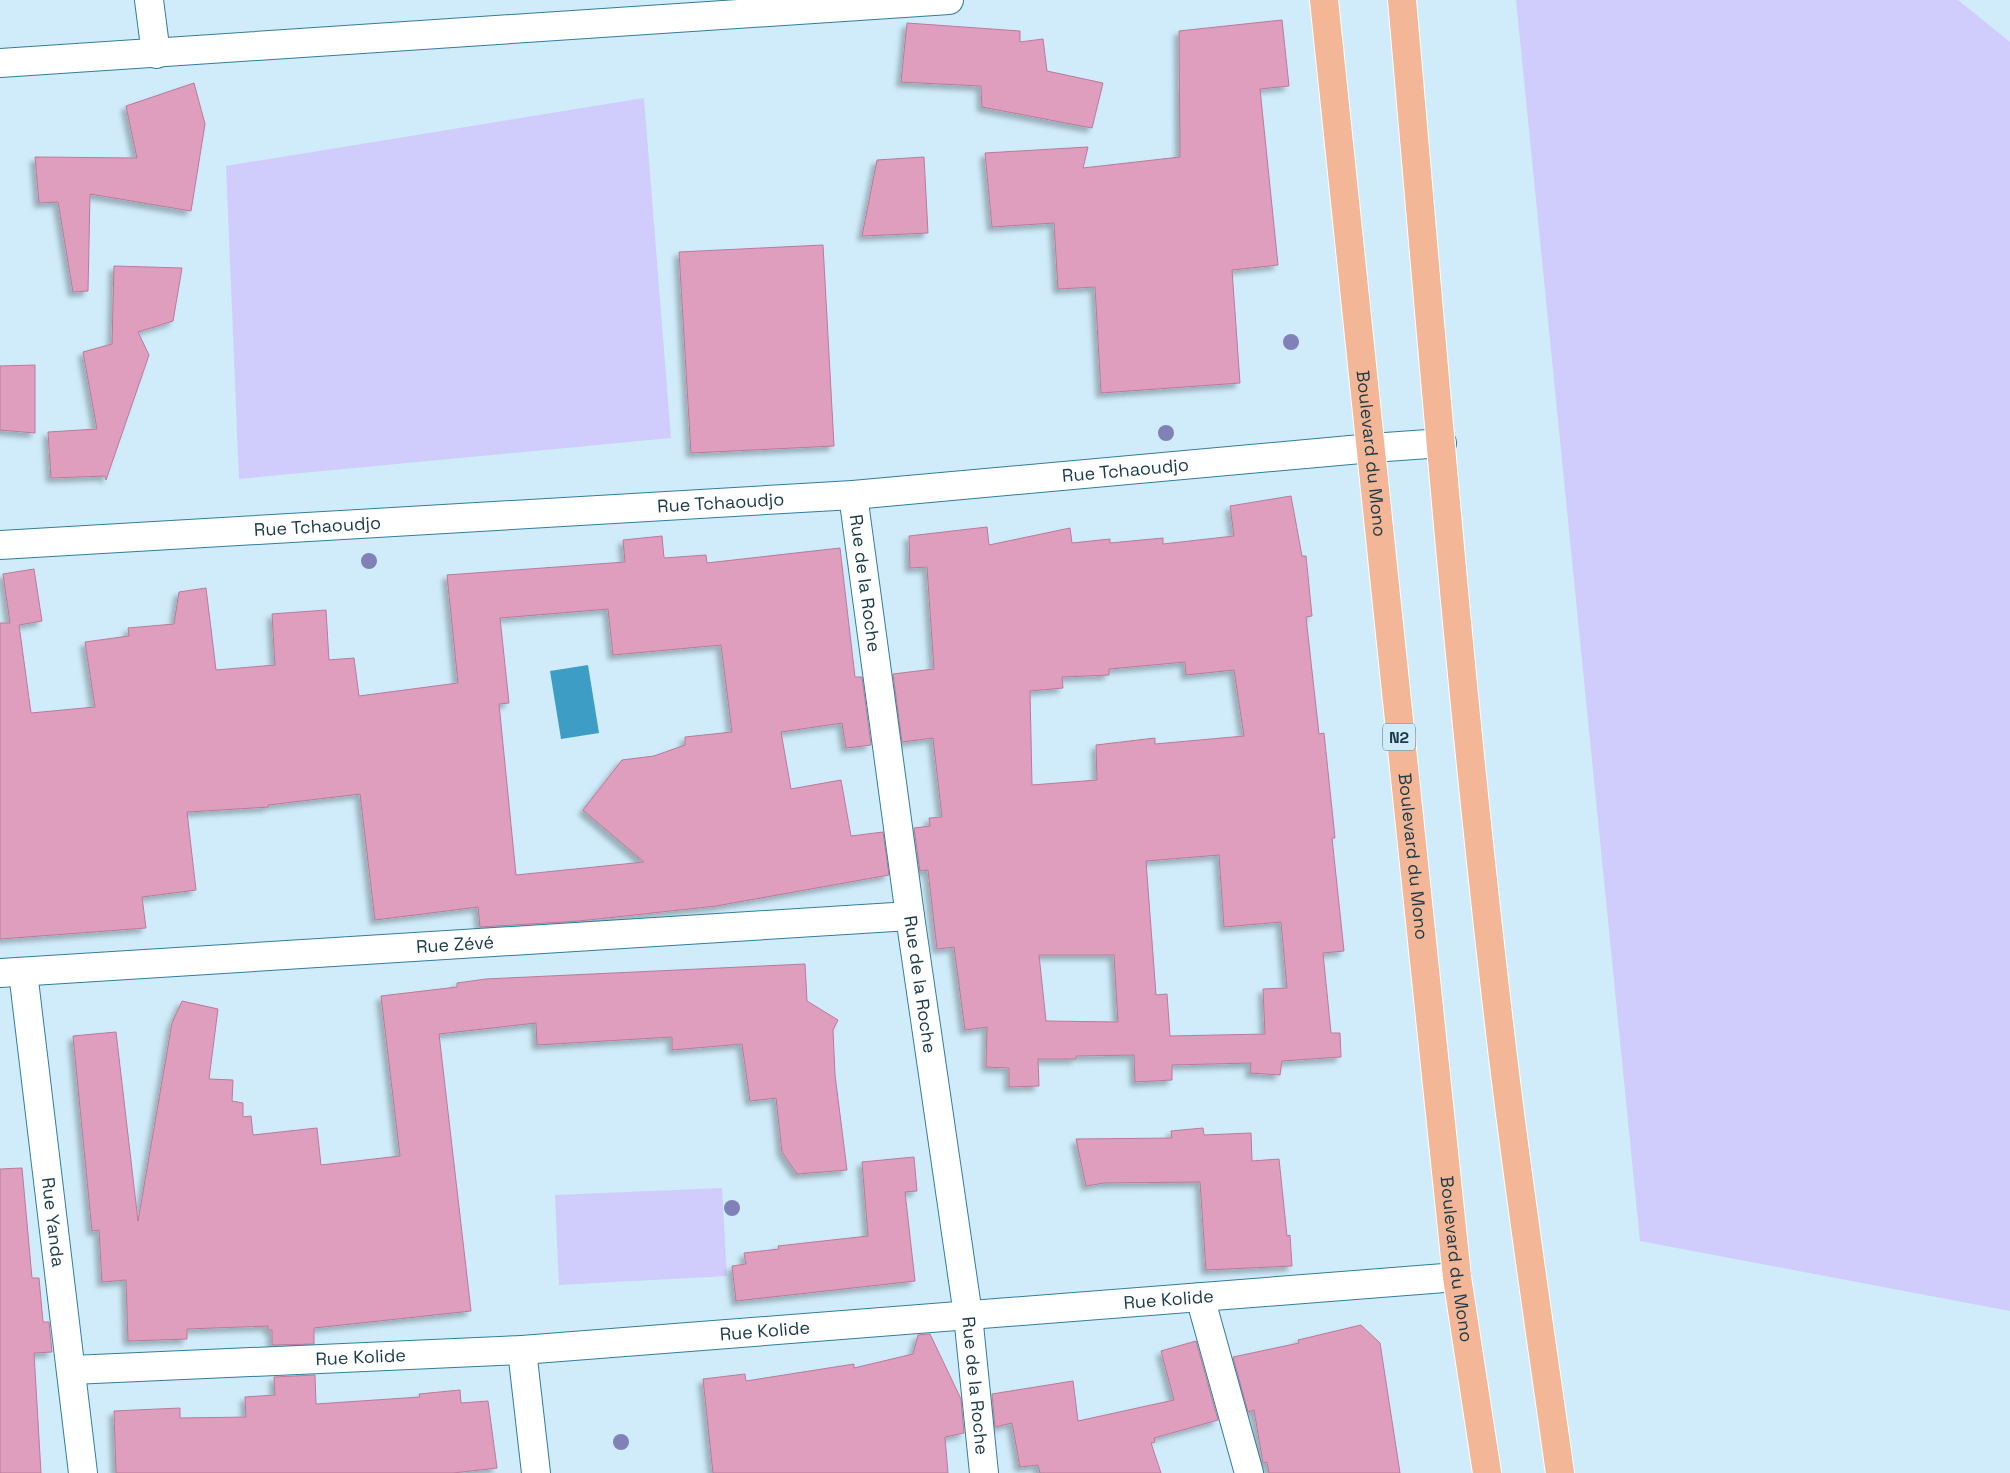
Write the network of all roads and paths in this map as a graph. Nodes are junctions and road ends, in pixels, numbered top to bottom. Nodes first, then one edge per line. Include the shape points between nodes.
1 (149, 0) edge
2 (948, 0) edge
3 (1324, 0) edge
4 (1402, 0) edge
5 (156, 54) junction
6 (0, 63) edge
7 (1442, 443) junction
8 (1372, 448) junction
9 (853, 495) junction
10 (0, 545) edge
11 (910, 916) junction
12 (12, 973) edge
13 (1457, 1277) junction
14 (1200, 1297) junction
15 (968, 1315) junction
16 (522, 1350) junction
17 (72, 1370) junction
18 (83, 1473) edge
19 (536, 1473) edge
20 (984, 1473) edge
21 (1249, 1473) edge
22 (1487, 1473) edge
23 (1560, 1473) edge

1 - 5 street
2 - 5 street
3 - 8 highway, Boulevard du Mono / N2
4 - 7 highway
5 - 6 street
7 - 8 street, Rue Tchaoudjo
7 - 23 highway via 1452,578 1499,1023
8 - 9 street, Rue Tchaoudjo
8 - 13 highway, Boulevard du Mono / N2 via 1386,611
9 - 10 street, Rue Tchaoudjo
9 - 11 street, Rue de la Roche
11 - 12 street, Rue Zévé
11 - 15 street, Rue de la Roche
12 - 17 street, Rue Yanda
13 - 14 street, Rue Kolide
13 - 22 highway, Boulevard du Mono / N2
14 - 15 street, Rue Kolide
14 - 21 street
15 - 16 street, Rue Kolide
15 - 20 street, Rue de la Roche
16 - 17 street, Rue Kolide
16 - 19 street
17 - 18 street, Rue Yanda

